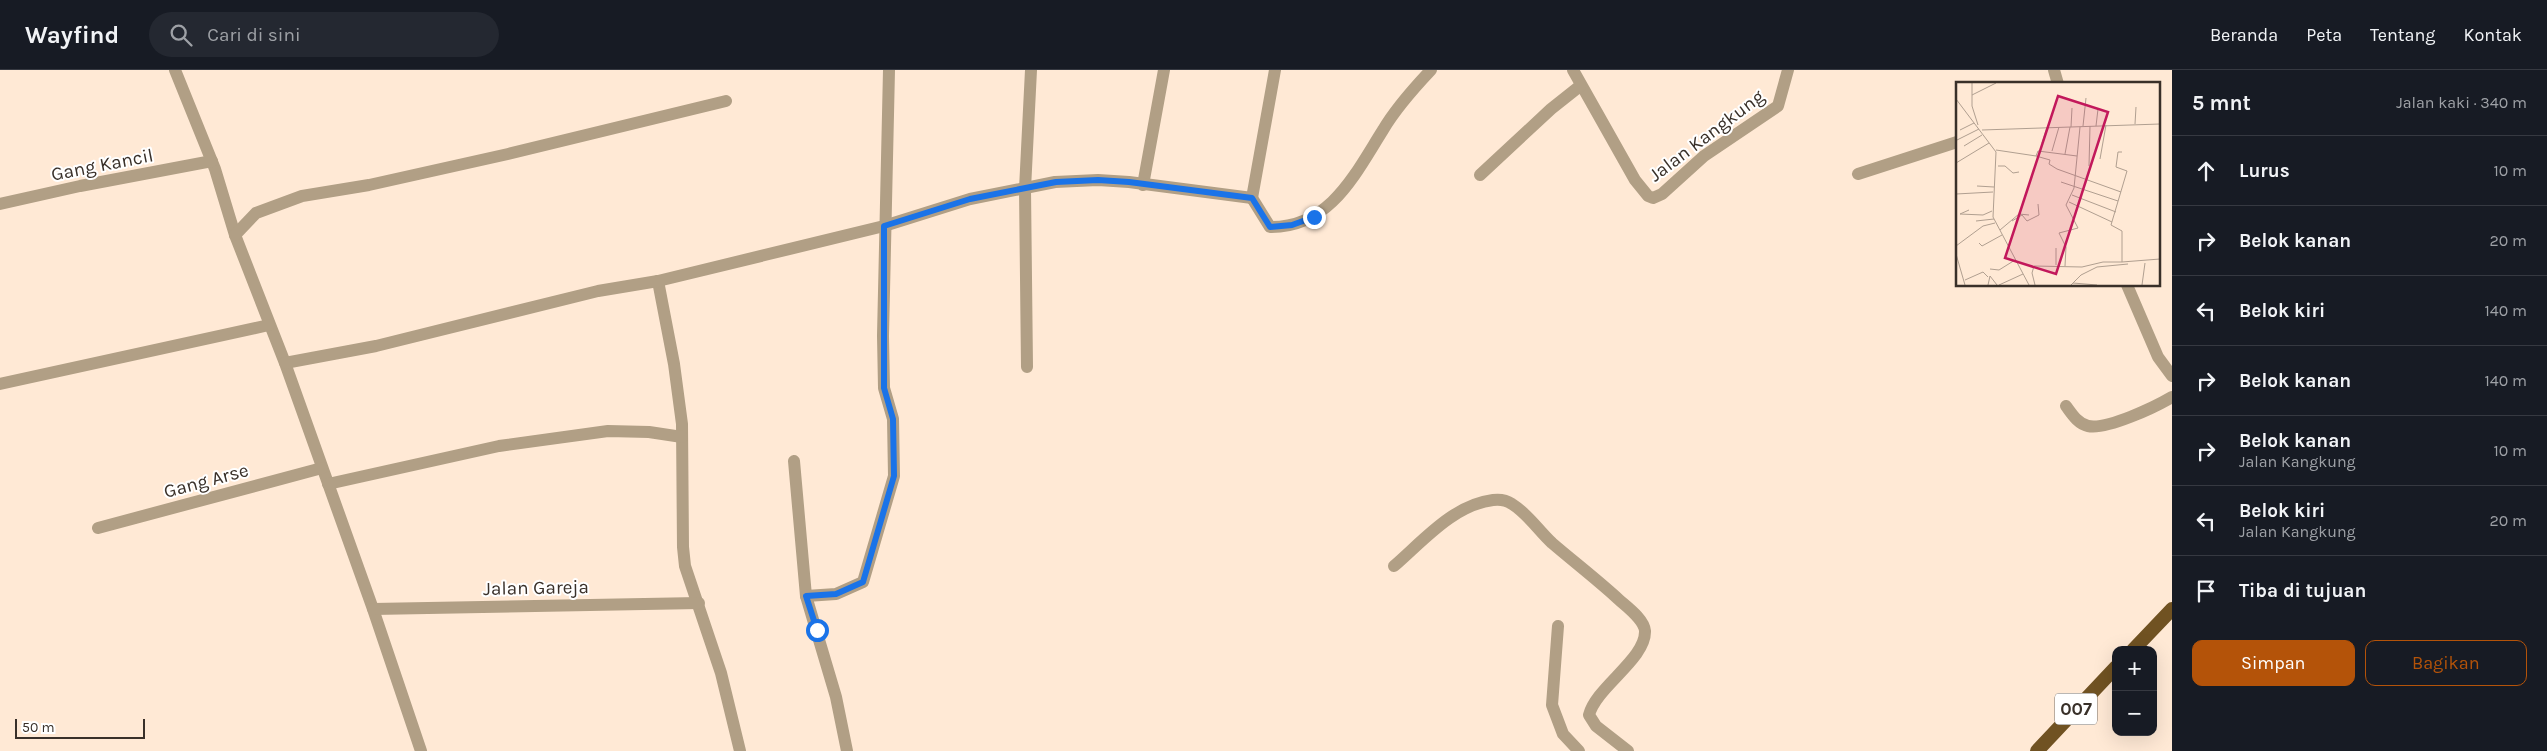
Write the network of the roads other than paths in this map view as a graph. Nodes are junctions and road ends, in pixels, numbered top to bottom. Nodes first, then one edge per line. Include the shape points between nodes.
1 (175, 70) edge
2 (889, 70) edge
3 (1031, 70) edge
4 (1164, 70) edge
5 (1275, 70) edge
6 (1432, 70) edge
7 (1573, 70) edge
8 (1786, 71) edge
9 (1580, 86) junction
10 (726, 101) dead end
11 (1956, 142) edge
12 (212, 162) junction
13 (1858, 174) dead end
14 (1480, 175) dead end
15 (1143, 185) junction
16 (1025, 189) junction
17 (1252, 198) junction
18 (0, 204) edge
19 (884, 226) junction
20 (235, 235) junction
21 (658, 280) junction
22 (2126, 286) edge
23 (269, 325) junction
24 (285, 363) junction
25 (1027, 367) dead end
26 (2172, 376) edge
27 (0, 384) edge
28 (2172, 397) edge
29 (2066, 406) dead end
30 (682, 437) junction
31 (794, 461) dead end
32 (322, 468) junction
33 (328, 484) junction
34 (98, 528) dead end
35 (1394, 566) dead end
36 (806, 596) junction
37 (699, 603) junction
38 (374, 609) junction
39 (2170, 617) edge
40 (1558, 626) dead end
41 (2137, 646) edge
42 (2112, 671) edge
43 (421, 751) edge
44 (740, 751) edge
45 (847, 751) edge
46 (1579, 751) edge
47 (1628, 751) edge
48 (2037, 751) edge

1 - 12 street
2 - 19 street
3 - 16 street
4 - 15 street
5 - 17 street
6 - 17 street via 1384,128 1357,173 1326,208 1304,221 1270,227
7 - 9 street, Jalan Kangkung
8 - 9 street, Jalan Kangkung via 1778,106 1704,156 1673,185 1653,198 1635,180
9 - 14 street
10 - 20 street via 508,154 369,185 302,196 256,213
11 - 13 street
12 - 18 street, Gang Kancil
12 - 20 street
15 - 16 street via 1098,180 1056,182
15 - 17 street
16 - 19 street via 970,199
16 - 25 street
19 - 21 street
19 - 36 street via 884,388 893,419 894,476 863,582 836,594
20 - 23 street
21 - 24 street via 598,291 376,346
21 - 30 street via 674,364
22 - 26 street via 2158,357
23 - 24 street
23 - 27 street
24 - 32 street
28 - 29 street via 2127,418 2092,426 2080,423
30 - 33 street via 608,430 499,446
30 - 37 street via 683,547 685,566
31 - 36 street
32 - 33 street
32 - 34 street, Gang Arse
33 - 38 street
35 - 47 street via 1441,524 1460,512 1500,500 1524,513 1644,627 1638,650 1589,715 1596,726
36 - 45 street via 836,697
37 - 38 street, Jalan Gareja
37 - 44 street via 721,673
38 - 43 street
39 - 41 highway
40 - 46 street via 1552,705 1563,734
42 - 48 highway, 007

